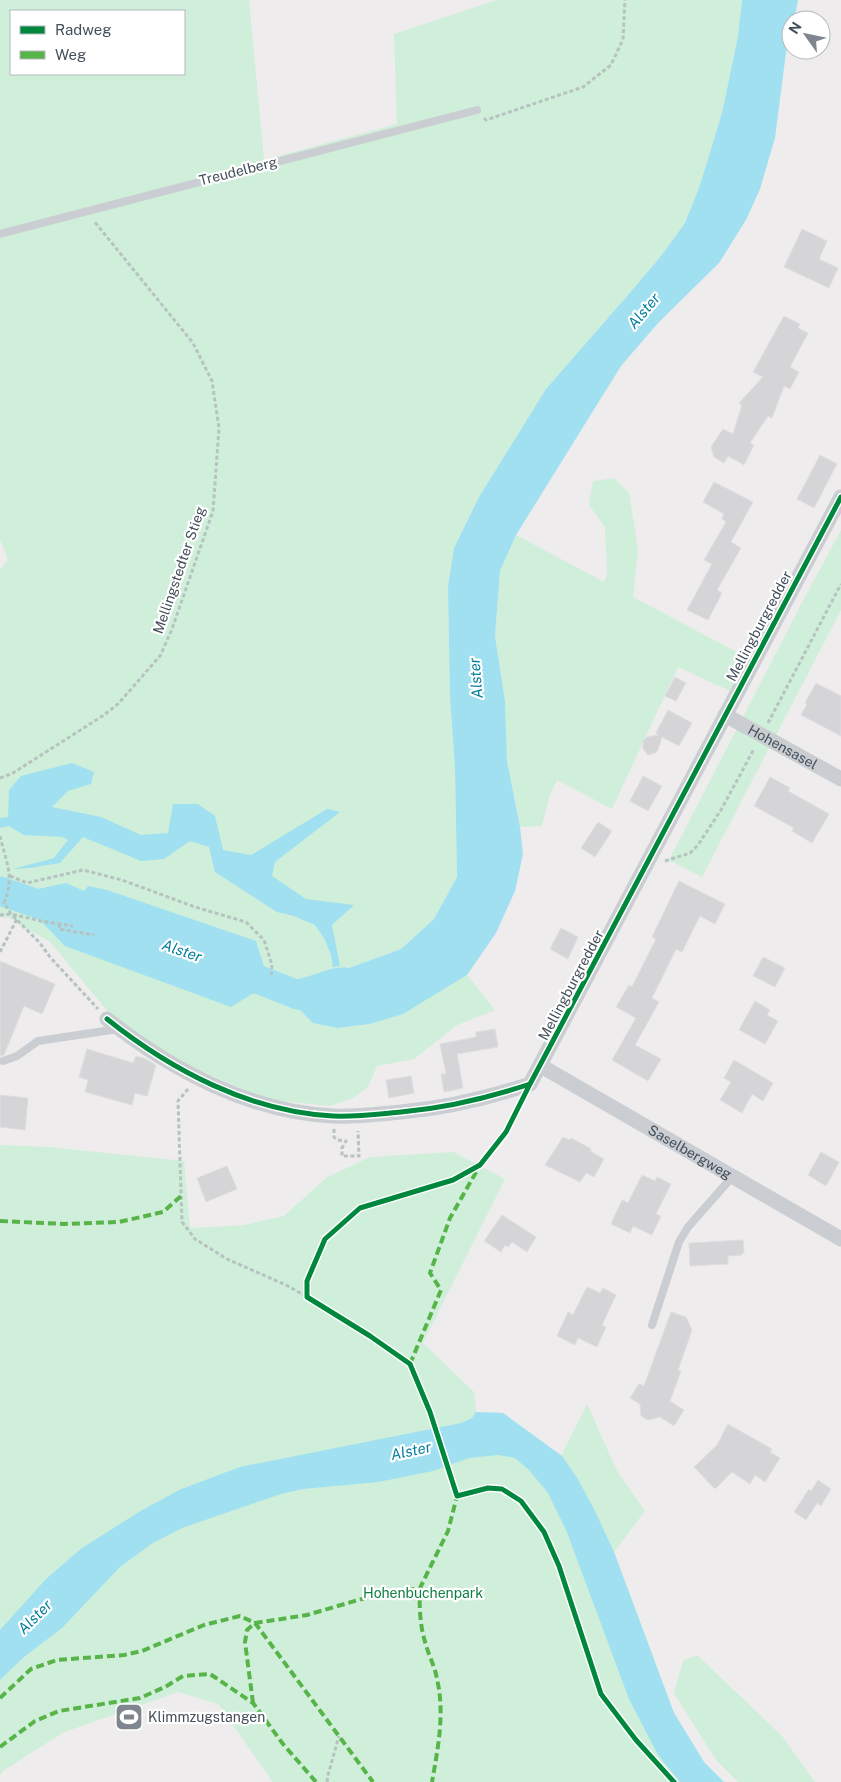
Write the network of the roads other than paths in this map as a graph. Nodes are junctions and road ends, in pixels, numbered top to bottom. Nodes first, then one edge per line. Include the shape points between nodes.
1 (477, 110) road end
2 (0, 234) edge
3 (841, 497) edge
4 (724, 715) junction
5 (841, 779) edge
6 (107, 1019) road end
7 (120, 1029) junction
8 (3, 1061) dead end
9 (541, 1066) junction
10 (733, 1176) junction
11 (841, 1239) edge
12 (652, 1325) dead end

1 - 2 lane, Treudelberg
3 - 4 street, Mellingburgredder
4 - 5 street, Hohensasel
4 - 9 street, Mellingburgredder
6 - 7 street, Mellingburgredder
7 - 8 lane via 38,1041 17,1056
7 - 9 street, Mellingburgredder via 192,1075 246,1098 291,1110 333,1116 424,1110 474,1101 530,1084
9 - 10 street, Saselbergweg
10 - 11 street, Saselbergweg
10 - 12 lane via 688,1227 679,1242

